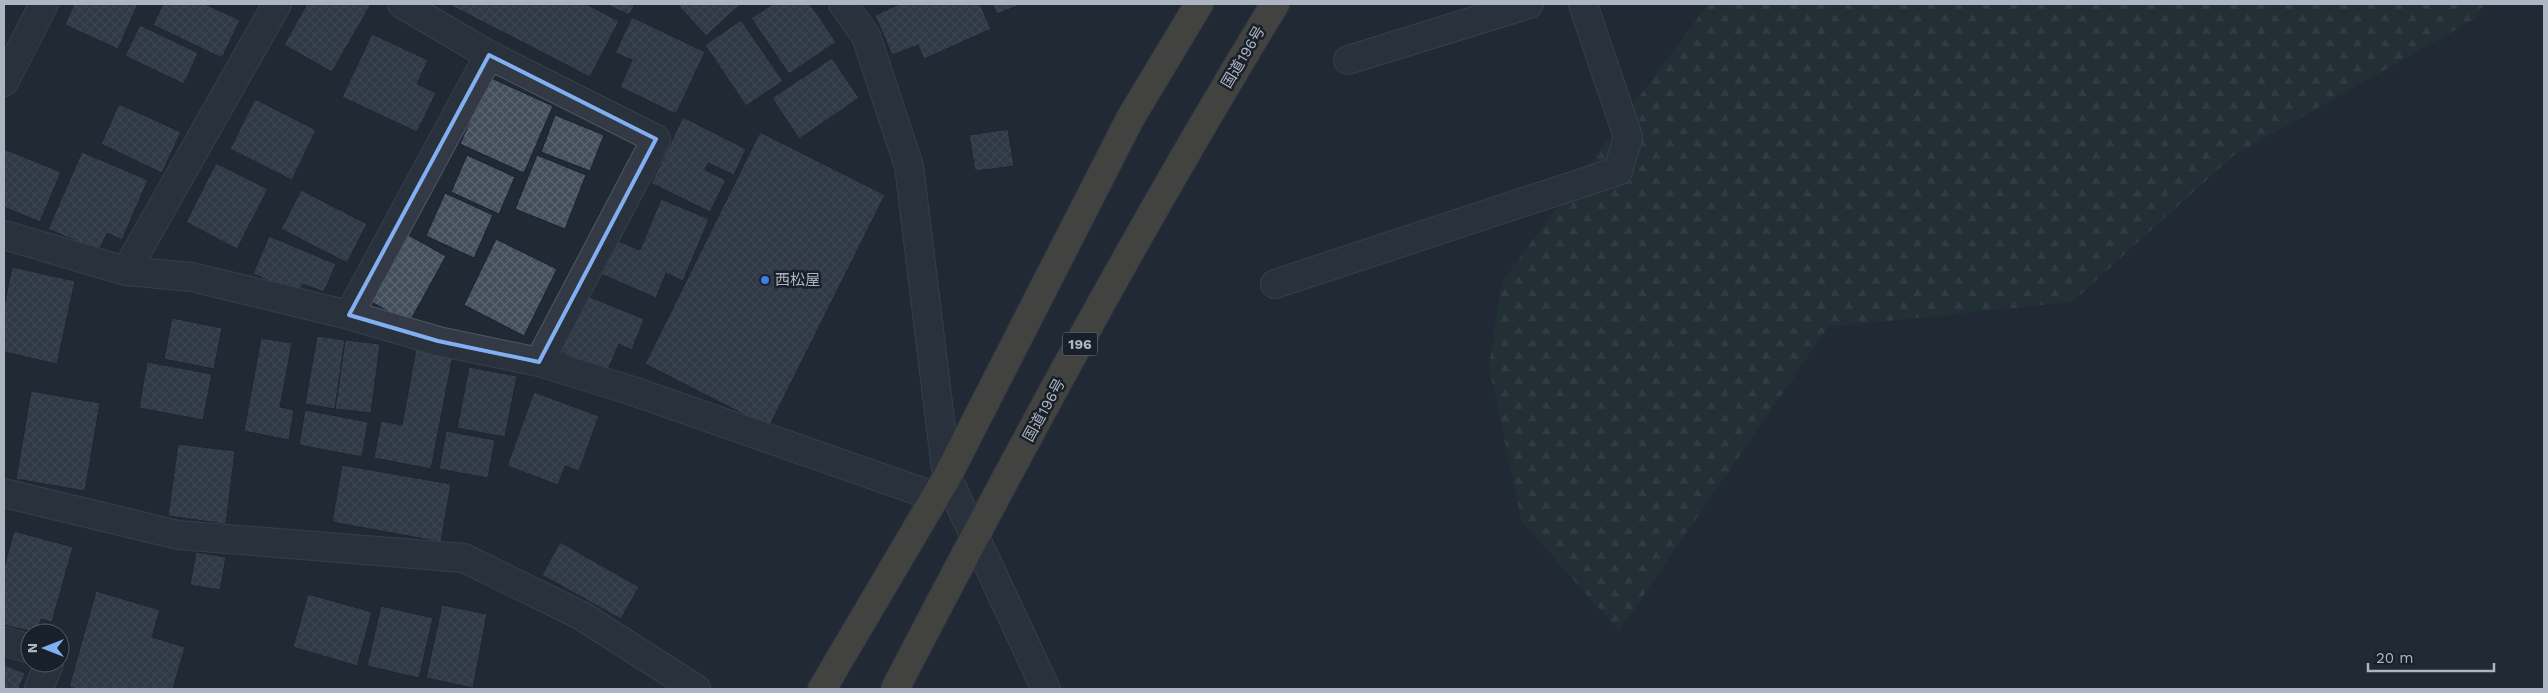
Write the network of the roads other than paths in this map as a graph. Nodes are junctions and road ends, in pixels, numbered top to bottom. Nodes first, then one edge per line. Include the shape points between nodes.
1 (44, 4) edge
2 (277, 4) edge
3 (402, 4) edge
4 (843, 4) edge
5 (1199, 4) edge
6 (1275, 4) edge
7 (1529, 4) edge
8 (1583, 4) edge
9 (489, 55) junction
10 (1348, 60) dead end
11 (4, 82) edge
12 (4, 235) edge
13 (126, 271) junction
14 (1275, 284) dead end
15 (349, 315) junction
16 (538, 362) junction
17 (941, 487) junction
18 (4, 493) edge
19 (974, 536) junction
20 (4, 641) edge
21 (20, 646) edge
22 (46, 673) edge
23 (40, 689) edge
24 (696, 689) edge
25 (822, 689) edge
26 (895, 689) edge
27 (1046, 689) edge

1 - 11 street
2 - 13 street
3 - 9 street
4 - 17 street via 866,36 909,166
5 - 17 highway via 1131,117
6 - 19 highway, 国道196号 / 196 via 1188,146
7 - 10 street
8 - 14 street via 1628,137 1618,171
9 - 15 street
9 - 16 street via 656,139
12 - 13 street
13 - 15 street via 192,277
15 - 16 street via 438,341
16 - 17 street
17 - 19 street
17 - 25 highway
18 - 24 street via 178,535 464,558 582,616
19 - 26 highway, 国道196号 / 196
19 - 27 street
20 - 21 street
22 - 23 street

